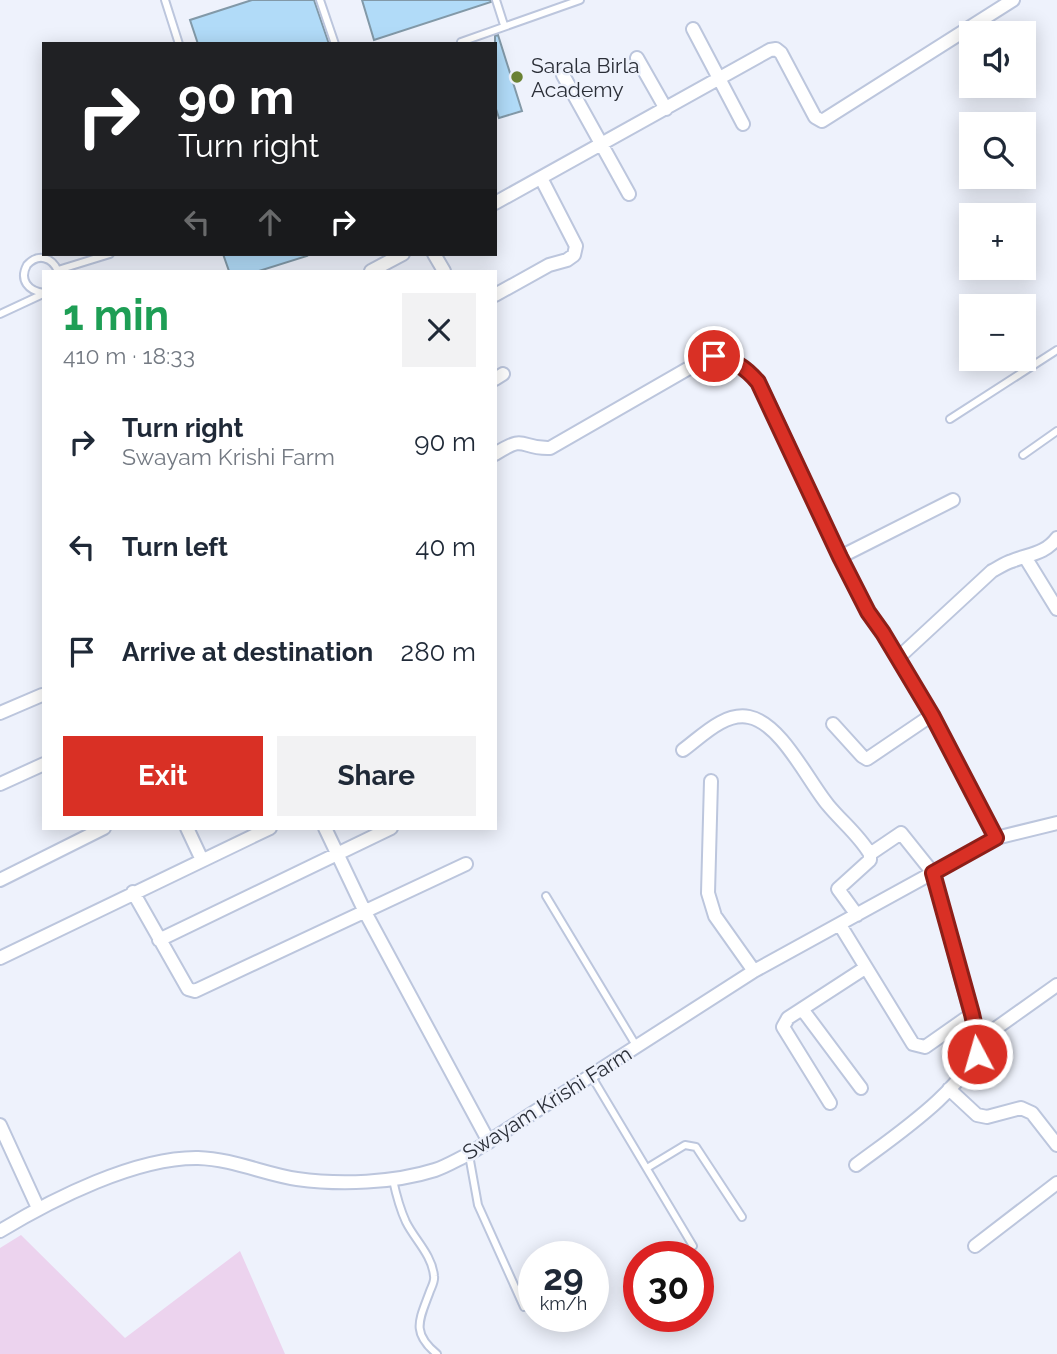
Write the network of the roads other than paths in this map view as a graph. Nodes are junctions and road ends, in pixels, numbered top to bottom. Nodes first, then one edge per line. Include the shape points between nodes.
1 (164, 0) edge
2 (320, 0) edge
3 (496, 0) edge
4 (580, 0) edge
5 (1013, 0) edge
6 (504, 25) junction
7 (693, 29) dead end
8 (178, 42) edge
9 (334, 42) edge
10 (461, 42) edge
11 (637, 58) dead end
12 (563, 75) dead end
13 (718, 79) junction
14 (666, 109) junction
15 (743, 124) dead end
16 (602, 144) junction
17 (541, 178) junction
18 (629, 194) dead end
19 (497, 202) edge
20 (104, 256) edge
21 (399, 256) edge
22 (57, 270) edge
23 (61, 270) edge
24 (373, 270) edge
25 (42, 294) edge
26 (42, 294) edge
27 (497, 294) edge
28 (0, 314) edge
29 (1057, 351) edge
30 (950, 419) dead end
31 (1057, 431) edge
32 (497, 453) edge
33 (1023, 455) dead end
34 (953, 500) dead end
35 (1057, 538) edge
36 (840, 557) junction
37 (1025, 557) junction
38 (1057, 608) edge
39 (898, 659) junction
40 (41, 695) dead end
41 (0, 713) edge
42 (932, 715) junction
43 (833, 724) dead end
44 (683, 750) dead end
45 (42, 765) edge
46 (711, 781) dead end
47 (0, 785) edge
48 (1057, 824) edge
49 (100, 830) edge
50 (188, 830) edge
51 (266, 830) edge
52 (326, 830) edge
53 (387, 830) edge
54 (996, 838) junction
55 (337, 854) junction
56 (870, 854) junction
57 (202, 860) junction
58 (466, 864) dead end
59 (933, 873) junction
60 (0, 880) edge
61 (133, 892) junction
62 (547, 896) dead end
63 (365, 912) junction
64 (857, 915) junction
65 (840, 925) junction
66 (159, 940) junction
67 (0, 958) edge
68 (865, 968) junction
69 (754, 971) junction
70 (1057, 985) edge
71 (802, 1009) junction
72 (972, 1014) junction
73 (978, 1041) junction
74 (637, 1046) junction
75 (592, 1077) junction
76 (861, 1088) dead end
77 (949, 1089) junction
78 (830, 1103) dead end
79 (0, 1125) edge
80 (489, 1142) junction
81 (1057, 1144) edge
82 (469, 1154) junction
83 (856, 1165) dead end
84 (647, 1168) junction
85 (393, 1179) junction
86 (1057, 1183) edge
87 (38, 1208) junction
88 (742, 1217) dead end
89 (0, 1231) edge
90 (691, 1241) edge
91 (975, 1246) dead end
92 (518, 1294) edge
93 (437, 1354) edge

1 - 8 lane
2 - 9 lane
3 - 6 lane
4 - 6 lane
5 - 13 street via 822,121 815,117 776,50
6 - 10 lane
7 - 13 street
11 - 14 street
12 - 16 street
13 - 14 street
13 - 15 street
14 - 16 street
16 - 17 street
16 - 18 street
17 - 19 street
17 - 27 street via 576,246 574,255
20 - 23 lane
21 - 24 street
22 - 25 lane via 43,257 27,265 25,283
26 - 28 lane
29 - 30 lane
31 - 33 lane
32 - 36 street via 513,442 550,448 703,360 714,356 730,359 758,382
34 - 36 street
35 - 37 street via 1051,546
36 - 39 street
37 - 38 street
37 - 39 street via 992,571
39 - 42 street
40 - 41 street
42 - 43 street via 867,759
42 - 54 street
44 - 56 street via 725,719 749,717 768,727
45 - 47 street
46 - 69 street via 708,893 715,916
48 - 54 street, Swayam Krishi Farm
49 - 60 street
50 - 57 street
51 - 57 street
52 - 55 street
53 - 55 street
54 - 59 street, Swayam Krishi Farm
55 - 63 street
55 - 66 street
56 - 59 street via 901,833
56 - 64 street via 870,860 838,889
57 - 61 street
58 - 63 street
59 - 64 street, Swayam Krishi Farm
59 - 72 street
61 - 66 street
61 - 67 street
62 - 74 lane
63 - 66 street via 195,991 188,989
63 - 80 street
64 - 65 street, Swayam Krishi Farm
65 - 68 street
65 - 69 street, Swayam Krishi Farm
68 - 71 street
68 - 72 street via 918,1047 925,1047
69 - 74 street, Swayam Krishi Farm
70 - 73 street
71 - 76 street
71 - 78 street via 783,1027
72 - 73 street
73 - 77 street via 977,1054
74 - 75 street, Swayam Krishi Farm
75 - 80 street, Swayam Krishi Farm
75 - 84 lane
77 - 81 street via 977,1115 987,1117 1021,1108 1032,1113
77 - 83 street
79 - 87 street
80 - 82 street, Swayam Krishi Farm
82 - 85 street, Swayam Krishi Farm via 435,1170
82 - 92 lane via 478,1205
84 - 88 lane via 685,1145 696,1147
84 - 90 lane
85 - 87 street, Swayam Krishi Farm via 297,1179 234,1162 162,1160
85 - 93 lane via 407,1223 432,1264 435,1279 418,1330
86 - 91 street
87 - 89 street, Swayam Krishi Farm

